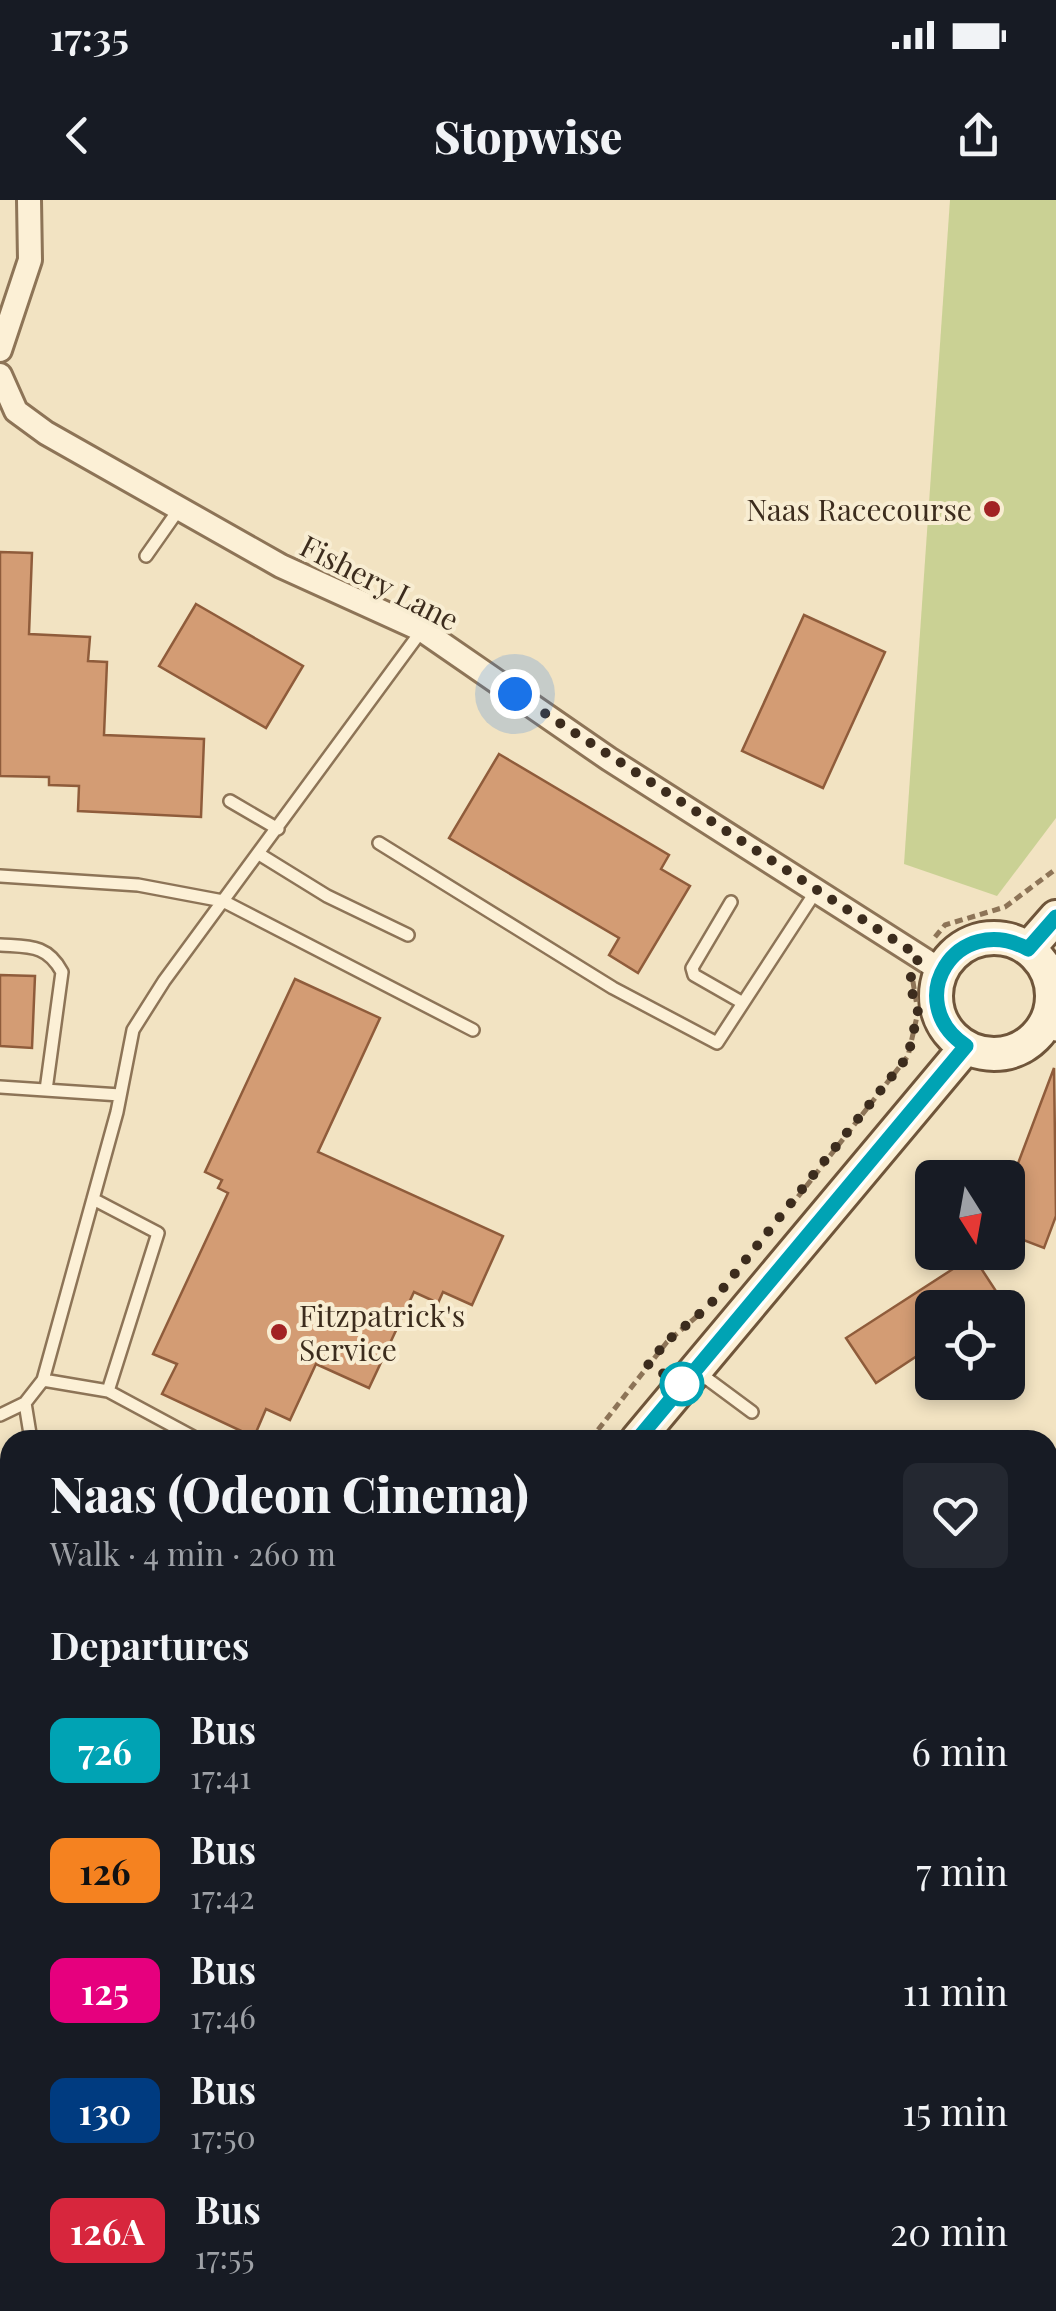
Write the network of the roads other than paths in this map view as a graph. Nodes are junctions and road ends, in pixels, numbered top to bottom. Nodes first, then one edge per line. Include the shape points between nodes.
1 (29, 200) edge
2 (0, 350) edge
3 (2, 384) edge
4 (179, 509) junction
5 (146, 556) dead end
6 (422, 630) junction
7 (230, 802) dead end
8 (278, 829) junction
9 (379, 844) dead end
10 (259, 854) junction
11 (0, 876) edge
12 (816, 891) junction
13 (224, 900) junction
14 (731, 902) dead end
15 (1056, 917) edge
16 (408, 935) dead end
17 (0, 945) edge
18 (1028, 949) junction
19 (931, 964) junction
20 (743, 1003) junction
21 (473, 1030) dead end
22 (1050, 1031) edge
23 (966, 1046) junction
24 (0, 1087) edge
25 (46, 1090) junction
26 (120, 1095) junction
27 (92, 1199) junction
28 (694, 1369) junction
29 (43, 1380) junction
30 (108, 1391) junction
31 (25, 1404) junction
32 (752, 1412) dead end
33 (0, 1415) edge
34 (29, 1430) edge
35 (180, 1430) edge
36 (644, 1430) edge

1 - 2 street via 30,260
3 - 4 street, Fishery Lane via 16,410 46,433
4 - 5 lane
4 - 6 street, Fishery Lane via 281,566
6 - 8 lane
6 - 12 street, Fishery Lane
7 - 8 lane
8 - 10 lane
9 - 20 lane via 613,988 717,1042
10 - 13 lane
10 - 16 lane
11 - 13 lane via 138,885
12 - 19 street, Fishery Lane
12 - 20 lane
13 - 21 lane
13 - 26 lane via 133,1030
14 - 20 lane via 692,968
15 - 18 main road
17 - 25 lane via 41,947 62,972
18 - 19 main road via 1000,938 972,942
18 - 22 main road via 1050,982
19 - 23 main road via 940,1015
22 - 23 main road via 1004,1053
23 - 28 main road
24 - 25 lane
25 - 26 lane
26 - 27 lane
27 - 29 lane
27 - 30 lane via 158,1233
28 - 32 lane
28 - 36 main road
29 - 30 lane
29 - 31 lane
30 - 35 lane
31 - 33 lane
31 - 34 lane

